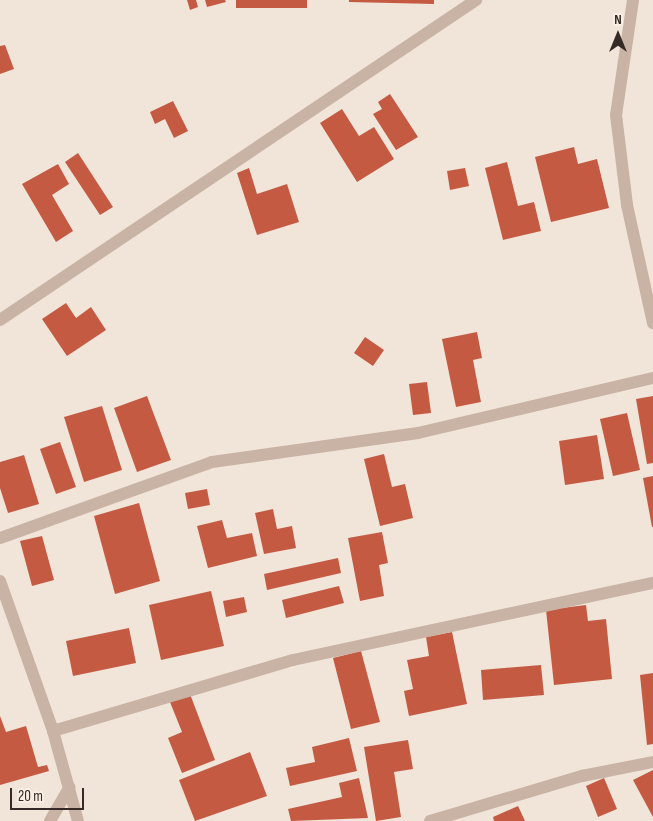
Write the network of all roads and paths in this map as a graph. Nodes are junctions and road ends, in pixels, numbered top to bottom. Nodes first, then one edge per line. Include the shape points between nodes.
1 (476, 0) edge
2 (633, 0) edge
3 (0, 320) edge
4 (653, 323) edge
5 (653, 378) edge
6 (0, 538) edge
7 (0, 581) edge
8 (653, 583) edge
9 (3, 599) edge
10 (54, 731) junction
11 (653, 762) edge
12 (70, 787) junction
13 (50, 821) edge
14 (78, 821) edge
15 (430, 821) edge

1 - 3 street
2 - 4 street via 616,115 627,205
5 - 6 street via 418,433 212,462
7 - 9 street
8 - 10 street via 293,660
9 - 10 street
10 - 12 street
11 - 15 street via 582,776
12 - 13 street
12 - 14 street

